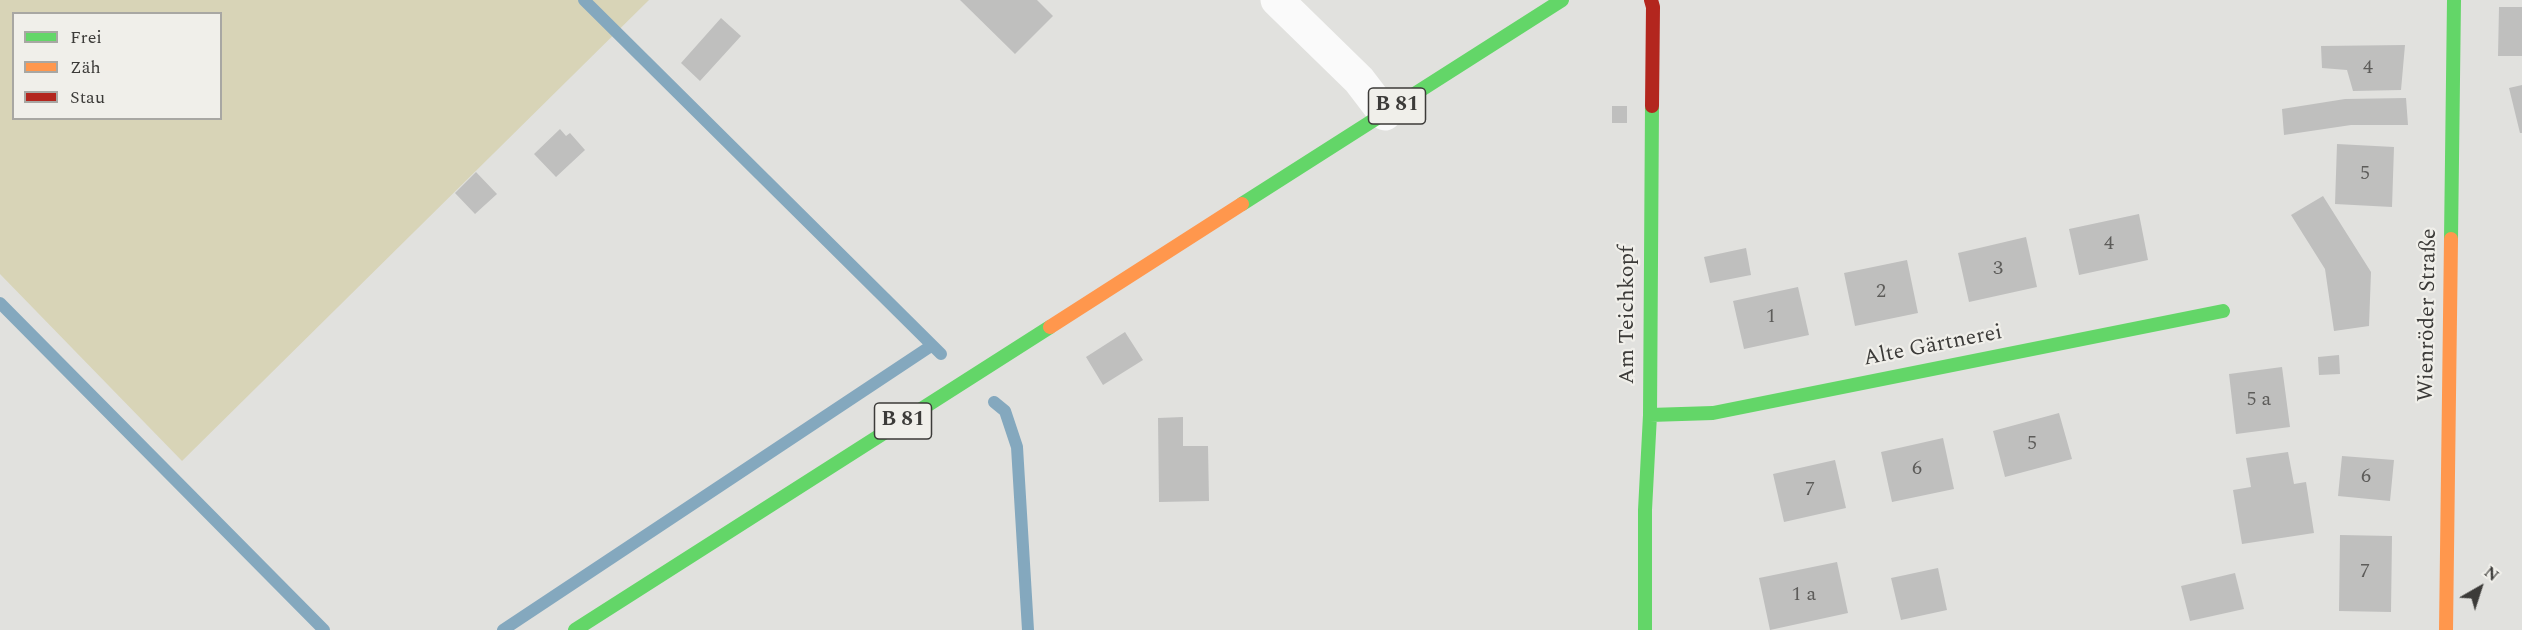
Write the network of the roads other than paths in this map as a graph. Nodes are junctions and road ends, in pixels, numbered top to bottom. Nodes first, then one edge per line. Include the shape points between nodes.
1 (1277, 0) edge
2 (1562, 0) edge
3 (1651, 0) edge
4 (2454, 0) edge
5 (1385, 114) junction
6 (2223, 311) dead end
7 (1650, 415) junction
8 (575, 630) edge
9 (1645, 630) edge
10 (2446, 630) edge

1 - 5 street via 1359,80
2 - 5 main road, B 81
3 - 7 main road, Am Teichkopf
4 - 10 main road, Wienröder Straße
5 - 8 main road, B 81
6 - 7 main road, Alte Gärtnerei via 1713,413
7 - 9 main road, Am Teichkopf

